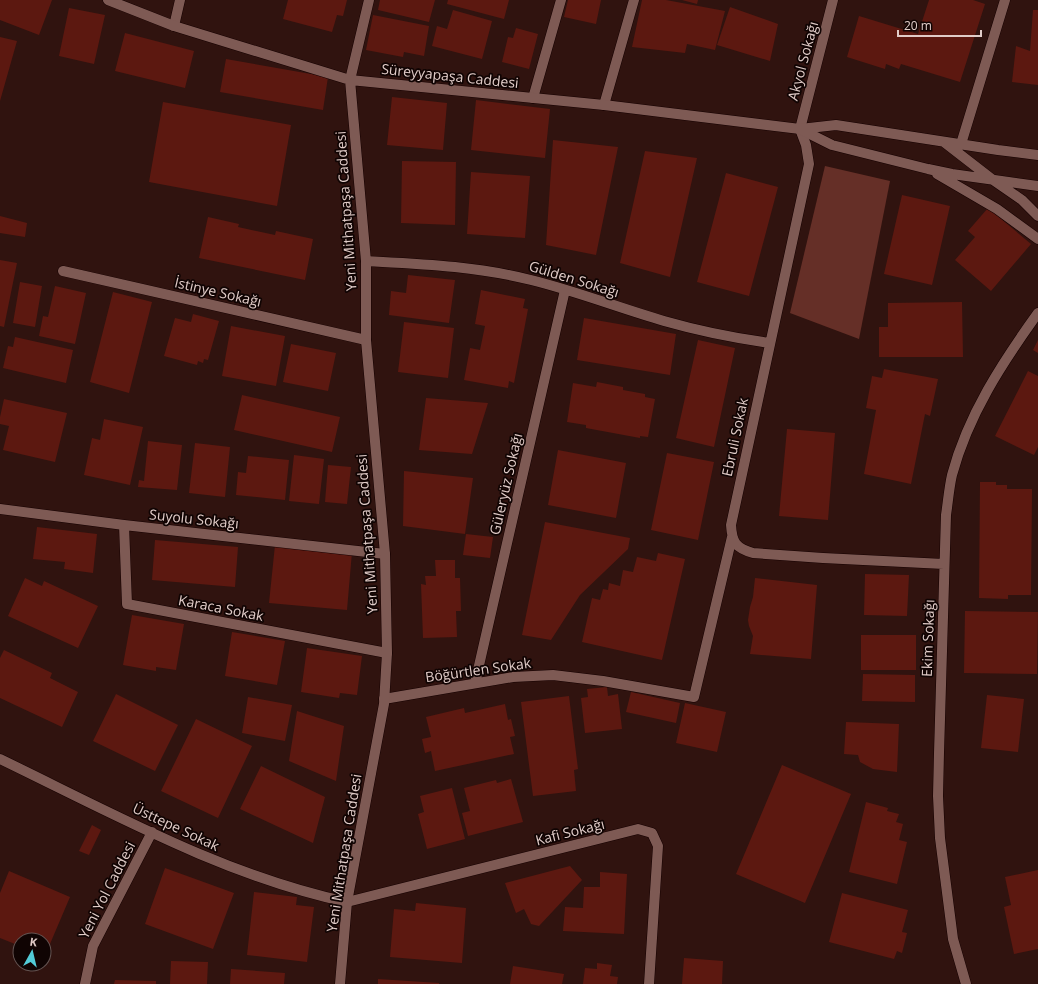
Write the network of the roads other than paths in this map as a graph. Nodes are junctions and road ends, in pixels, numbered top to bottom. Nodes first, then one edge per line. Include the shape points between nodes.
1 (108, 0) edge
2 (180, 0) edge
3 (369, 0) edge
4 (561, 0) edge
5 (634, 0) edge
6 (833, 0) edge
7 (1005, 0) edge
8 (174, 26) junction
9 (350, 80) junction
10 (533, 98) junction
11 (604, 105) junction
12 (800, 129) junction
13 (944, 142) junction
14 (961, 144) junction
15 (1038, 155) edge
16 (928, 169) junction
17 (993, 180) junction
18 (1038, 186) edge
19 (1038, 216) edge
20 (1038, 239) edge
21 (366, 261) junction
22 (63, 271) dead end
23 (565, 290) junction
24 (1038, 313) edge
25 (366, 340) junction
26 (770, 343) junction
27 (0, 509) edge
28 (124, 526) junction
29 (732, 537) junction
30 (385, 554) junction
31 (944, 564) junction
32 (386, 653) junction
33 (475, 683) junction
34 (694, 696) joint
35 (384, 699) junction
36 (0, 759) edge
37 (152, 832) junction
38 (347, 902) junction
39 (86, 984) edge
40 (340, 984) edge
41 (649, 984) edge
42 (966, 984) edge

1 - 8 street, Süreyyapaşa Caddesi
2 - 8 street
3 - 9 street, Yeni Mithatpaşa Caddesi
4 - 10 street
5 - 11 street
6 - 12 street, Akyol Sokağı
7 - 14 street
8 - 9 street, Süreyyapaşa Caddesi
9 - 10 street, Süreyyapaşa Caddesi
9 - 21 street, Yeni Mithatpaşa Caddesi
10 - 11 street, Süreyyapaşa Caddesi
11 - 12 street, Süreyyapaşa Caddesi
12 - 13 street, Süreyyapaşa Caddesi via 836,125
12 - 16 street, Süreyyapaşa Caddesi via 832,145
12 - 26 street, Ebruli Sokak via 809,164
13 - 14 street
13 - 17 street, Süreyyapaşa Caddesi
14 - 15 street
16 - 17 street, Süreyyapaşa Caddesi
16 - 20 street, Süreyyapaşa Caddesi via 997,209
17 - 18 street
17 - 19 street, Süreyyapaşa Caddesi via 1022,200
21 - 23 street, Gülden Sokağı via 490,271
21 - 25 street, Yeni Mithatpaşa Caddesi
22 - 25 street, İstinye Sokağı
23 - 26 street, Gülden Sokağı via 664,321
23 - 33 street, Güleryüz Sokağı
24 - 31 street, Ekim Sokağı via 1011,350 966,432 952,476 946,515
25 - 30 street, Yeni Mithatpaşa Caddesi
26 - 29 street, Ebruli Sokak via 730,525
27 - 28 street, Suyolu Sokağı
28 - 30 street, Suyolu Sokağı
28 - 32 street, Karaca Sokak via 127,604
29 - 31 street via 736,545 753,553
29 - 34 street, Ebruli Sokak
30 - 32 street, Yeni Mithatpaşa Caddesi
31 - 42 street, Ekim Sokağı via 938,796 940,838 953,939
32 - 35 street, Yeni Mithatpaşa Caddesi
33 - 34 street, Böğürtlen Sokak via 513,677 553,675
33 - 35 street, Böğürtlen Sokak
35 - 38 street, Yeni Mithatpaşa Caddesi
36 - 37 street, Üsttepe Sokak
37 - 38 street, Üsttepe Sokak via 220,863 315,895
37 - 39 street, Yeni Yol Caddesi via 93,946
38 - 40 street, Yeni Mithatpaşa Caddesi
38 - 41 street, Kafi Sokağı via 638,829 652,833 658,846

